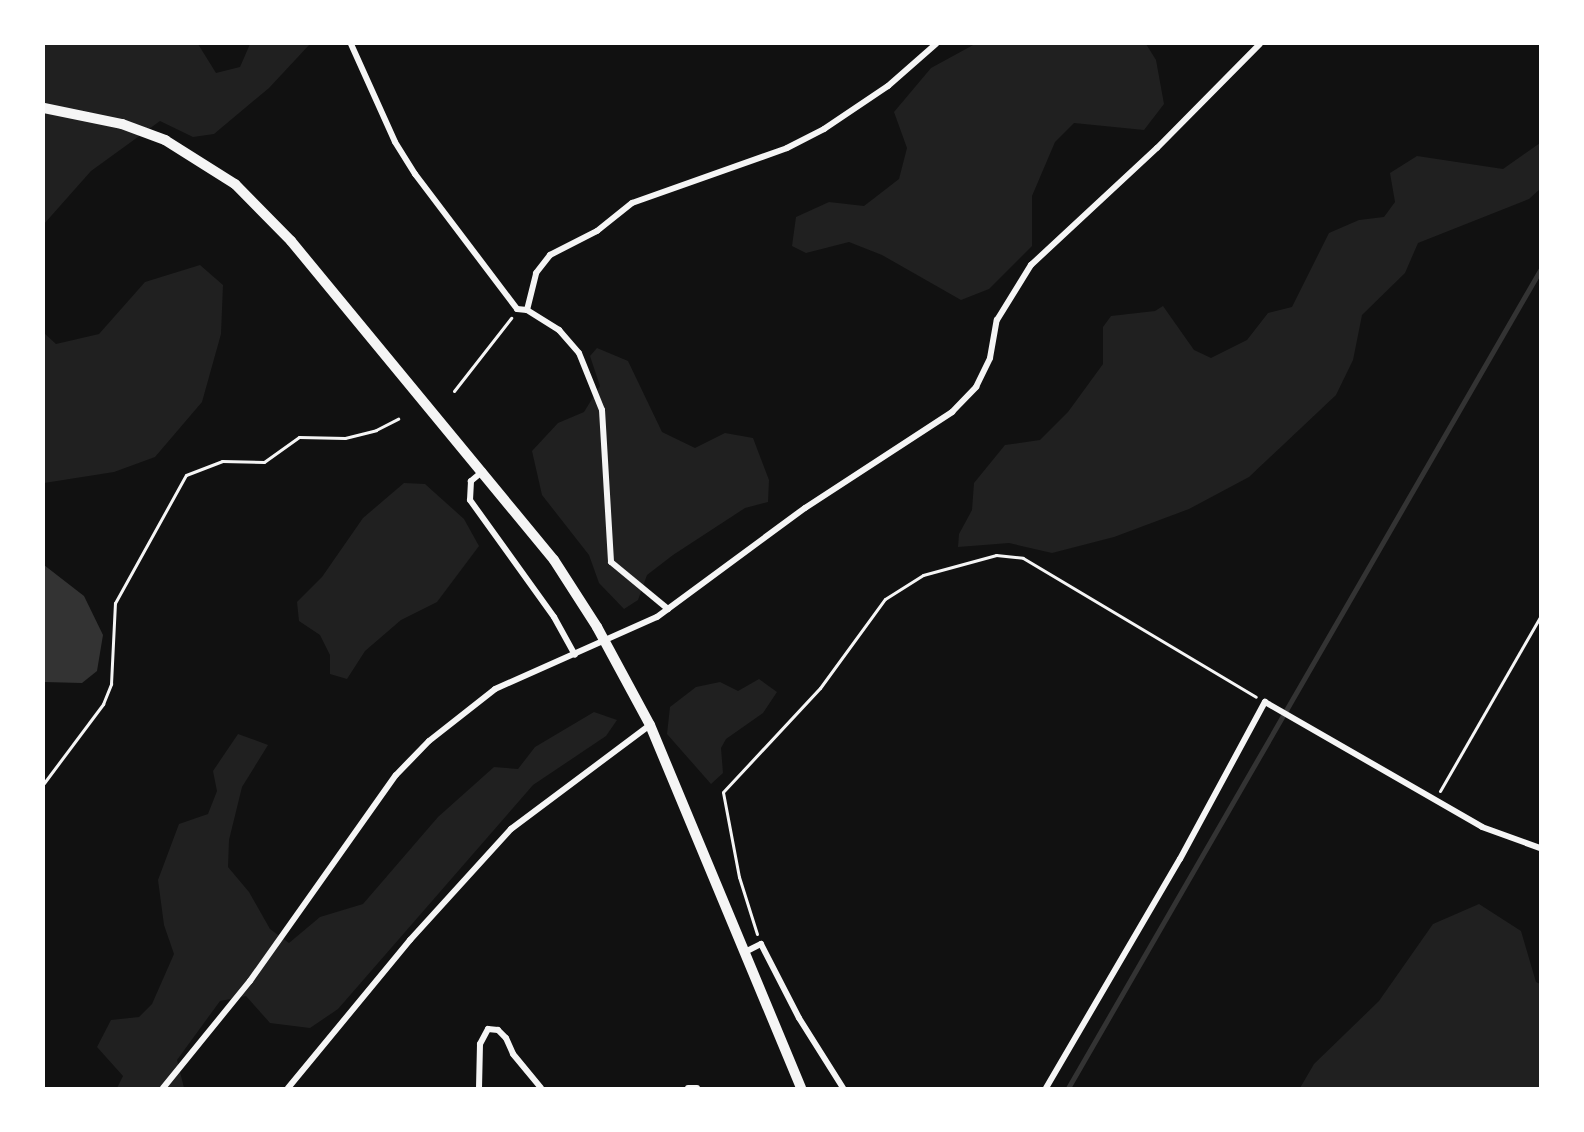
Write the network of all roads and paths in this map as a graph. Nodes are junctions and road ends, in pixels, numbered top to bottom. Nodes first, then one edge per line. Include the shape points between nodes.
1 (351, 44) edge
2 (936, 44) edge
3 (1260, 44) edge
4 (44, 108) edge
5 (517, 309) junction
6 (527, 310) junction
7 (454, 391) dead end
8 (398, 419) dead end
9 (483, 471) junction
10 (668, 609) junction
11 (1540, 617) edge
12 (575, 655) junction
13 (1265, 702) junction
14 (650, 725) junction
15 (44, 783) edge
16 (1436, 798) junction
17 (1540, 848) edge
18 (760, 944) junction
19 (745, 952) junction
20 (163, 1089) edge
21 (288, 1089) edge
22 (479, 1089) edge
23 (541, 1089) edge
24 (688, 1089) edge
25 (698, 1089) edge
26 (801, 1089) edge
27 (843, 1089) edge
28 (1046, 1089) edge

1 - 5 street via 395,142 415,174
2 - 6 street via 888,86 824,129 777,152 632,203 597,231 550,255 536,273
3 - 10 street via 1157,148 1031,265 997,320 990,358 976,387 952,412 805,508
4 - 9 street via 122,124 165,140 235,184 291,241
5 - 6 street
5 - 7 path via 506,329
6 - 10 street via 560,330 579,353 593,380 603,410 611,562
8 - 15 path via 345,438 298,437 264,462 222,461 186,475 115,603 111,684 103,704
9 - 12 street via 471,481 470,500 554,617
9 - 14 street via 554,560 597,627
10 - 12 street via 623,635
11 - 16 path
12 - 20 street via 495,689 429,741 404,767 256,972
13 - 16 street
13 - 18 path via 1023,558 996,555 923,575 885,598 819,688 723,792 739,877
13 - 28 street via 1180,859
14 - 19 street
14 - 21 street via 511,829 410,940
16 - 17 street via 1482,827
18 - 19 street
18 - 27 street
19 - 26 street
22 - 23 street via 480,1044 488,1029 498,1030 506,1038 513,1054
24 - 25 street

